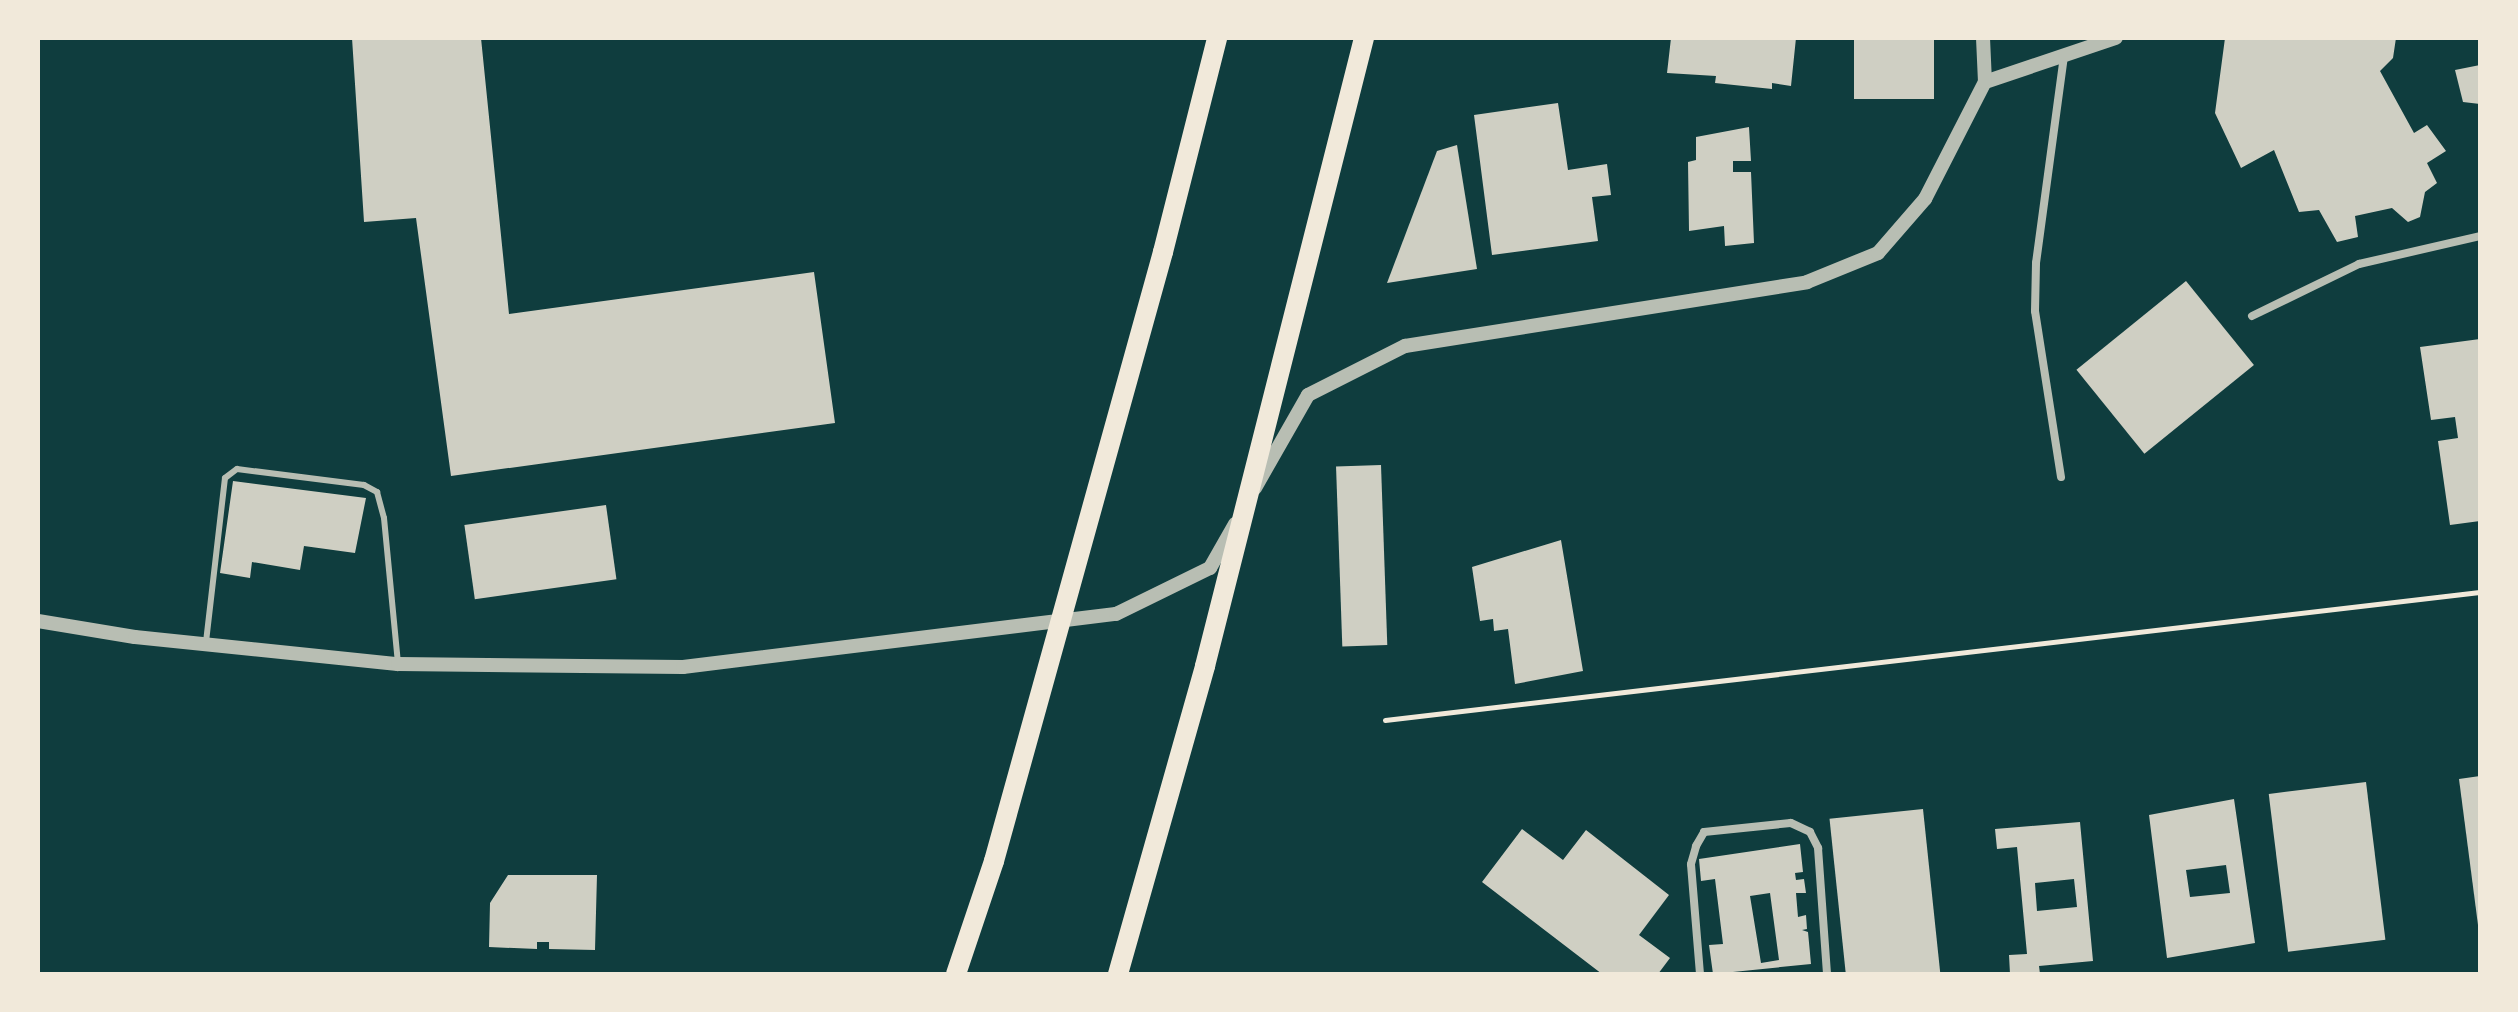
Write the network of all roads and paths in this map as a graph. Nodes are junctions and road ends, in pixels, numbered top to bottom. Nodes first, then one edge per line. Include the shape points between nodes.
1 (1217, 38) edge
2 (1364, 38) edge
3 (1983, 38) edge
4 (2116, 38) edge
5 (2064, 56) junction
6 (1985, 82) junction
7 (2480, 236) edge
8 (2252, 316) dead end
9 (2061, 477) dead end
10 (2480, 592) edge
11 (38, 621) edge
12 (206, 646) junction
13 (398, 664) junction
14 (1385, 720) dead end
15 (956, 974) edge
16 (1118, 974) edge
17 (1700, 974) edge
18 (1827, 974) edge

1 - 15 main road via 1035,714
2 - 16 main road via 1205,666
3 - 6 street
4 - 5 street
5 - 6 street
5 - 9 street via 2036,263 2035,311
6 - 13 street via 1925,199 1878,253 1807,282 1405,346 1308,395 1210,568 1116,614 683,667
7 - 8 street via 2359,264
10 - 14 path
11 - 12 street
12 - 13 street
12 - 13 lane via 225,478 237,469 364,485 377,492
17 - 18 street via 1691,864 1704,832 1791,823 1810,832 1818,848

